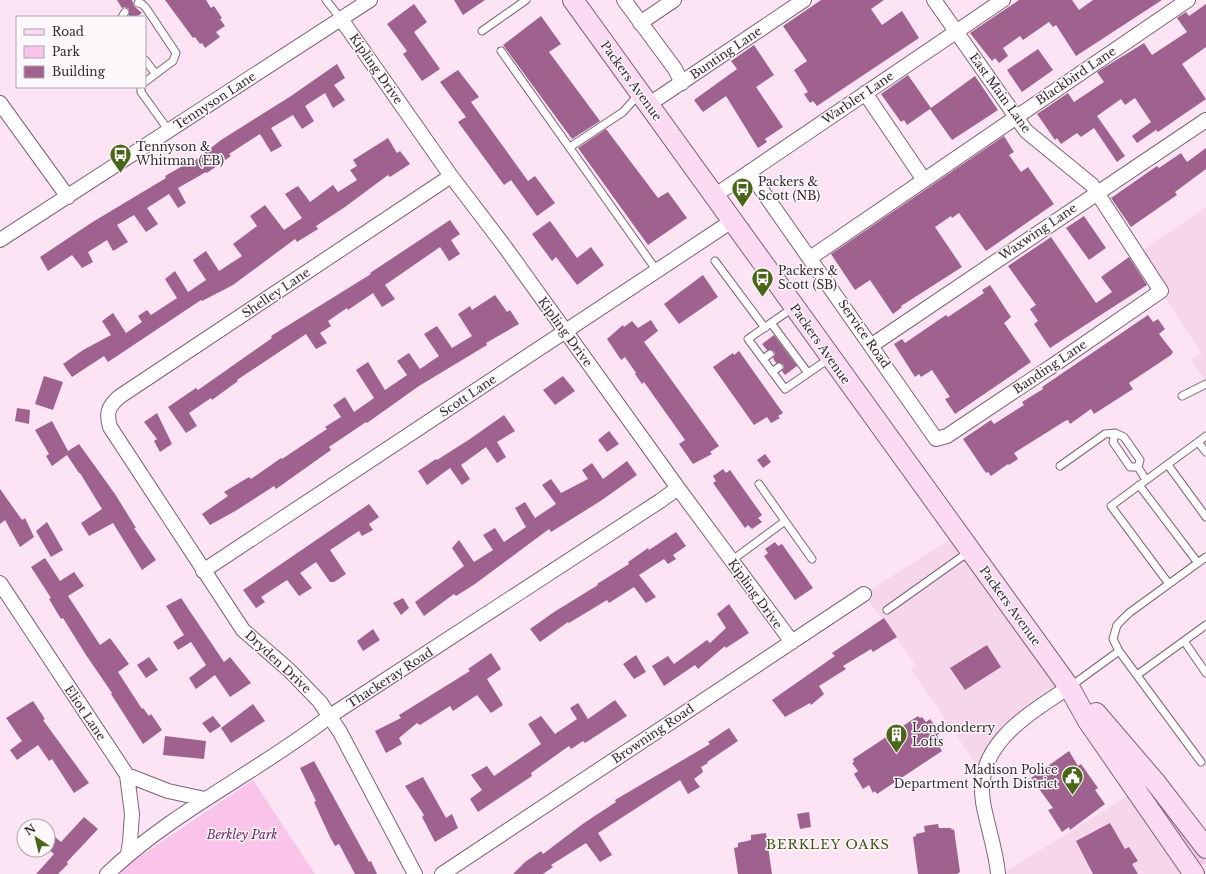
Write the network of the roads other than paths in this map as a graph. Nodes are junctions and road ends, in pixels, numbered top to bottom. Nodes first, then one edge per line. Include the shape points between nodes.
1 (326, 0) edge
2 (370, 0) edge
3 (526, 0) edge
4 (573, 0) edge
5 (624, 0) edge
6 (674, 0) edge
7 (804, 0) edge
8 (934, 0) edge
9 (1003, 0) edge
10 (1188, 0) edge
11 (138, 3) dead end
12 (341, 19) junction
13 (640, 23) junction
14 (482, 31) dead end
15 (956, 32) junction
16 (501, 51) dead end
17 (146, 61) edge
18 (155, 73) junction
19 (146, 81) edge
20 (682, 83) junction
21 (141, 88) edge
22 (865, 93) junction
23 (644, 99) junction
24 (0, 103) edge
25 (1016, 118) junction
26 (1206, 120) edge
27 (168, 131) junction
28 (570, 148) junction
29 (748, 172) junction
30 (451, 176) junction
31 (924, 180) junction
32 (1097, 192) junction
33 (714, 196) junction
34 (68, 197) junction
35 (732, 221) junction
36 (0, 240) edge
37 (810, 258) junction
38 (715, 261) dead end
39 (657, 270) junction
40 (1161, 290) joint
41 (794, 307) junction
42 (771, 323) junction
43 (765, 328) junction
44 (565, 332) junction
45 (872, 345) junction
46 (770, 354) dead end
47 (830, 358) junction
48 (763, 359) junction
49 (779, 367) dead end
50 (772, 372) junction
51 (808, 373) junction
52 (1206, 384) edge
53 (1182, 396) dead end
54 (106, 415) joint
55 (1115, 433) junction
56 (1206, 436) edge
57 (936, 439) joint
58 (1198, 442) junction
59 (1206, 452) edge
60 (1168, 465) junction
61 (1060, 466) dead end
62 (1138, 467) junction
63 (1146, 480) junction
64 (759, 484) dead end
65 (1139, 485) junction
66 (678, 488) junction
67 (1206, 517) edge
68 (785, 521) junction
69 (970, 551) junction
70 (1206, 557) edge
71 (812, 559) dead end
72 (731, 562) junction
73 (1198, 563) junction
74 (203, 571) junction
75 (0, 583) edge
76 (1169, 584) junction
77 (864, 594) dead end
78 (886, 610) dead end
79 (1206, 625) edge
80 (1184, 641) junction
81 (792, 642) junction
82 (1119, 651) junction
83 (1206, 673) edge
84 (1137, 675) junction
85 (1069, 687) junction
86 (330, 716) junction
87 (1201, 762) dead end
88 (127, 775) junction
89 (205, 800) junction
90 (1206, 848) edge
91 (128, 854) junction
92 (107, 874) edge
93 (415, 874) edge
94 (442, 874) edge
95 (998, 874) edge
96 (1194, 874) edge

1 - 12 lane
2 - 12 street, Tennyson Lane
3 - 14 lane
4 - 23 main road, Packers Avenue
5 - 13 street
6 - 13 street
7 - 20 street, Bunting Lane
8 - 15 street, East Main Lane
9 - 15 street, Warbler Lane
10 - 25 street, Blackbird Lane
11 - 18 lane via 146,8 176,53 174,61
12 - 27 street, Tennyson Lane
12 - 30 street, Kipling Drive
13 - 20 street
15 - 22 street, Warbler Lane
15 - 25 street, East Main Lane
16 - 28 lane
17 - 18 lane
18 - 19 lane
20 - 23 street, Bunting Lane
21 - 27 lane via 141,92
22 - 29 street, Warbler Lane
22 - 31 street
23 - 28 lane
23 - 33 main road, Packers Avenue
24 - 34 street
25 - 31 street, Blackbird Lane
25 - 32 street, East Main Lane via 1026,131 1092,185
26 - 32 street, Waxwing Lane
27 - 34 street, Tennyson Lane
28 - 39 lane
29 - 33 street, Warbler Lane
29 - 37 street, Service Road
30 - 44 street, Kipling Drive
30 - 54 street, Shelley Lane via 119,397 110,405
31 - 37 street, Blackbird Lane
32 - 40 street, East Main Lane
32 - 45 street, Waxwing Lane
33 - 35 main road, Packers Avenue
34 - 36 street, Tennyson Lane
35 - 39 street, Scott Lane
35 - 41 main road, Packers Avenue
37 - 45 street, Service Road
38 - 43 lane
39 - 44 street, Scott Lane
40 - 57 street, Banding Lane via 947,436
41 - 42 lane
41 - 47 main road, Packers Avenue
42 - 43 lane
42 - 51 lane via 794,358
43 - 48 lane via 748,339
44 - 66 street, Kipling Drive
44 - 74 street, Scott Lane
45 - 57 street, Service Road
46 - 48 lane
47 - 51 lane
47 - 69 main road, Packers Avenue
48 - 50 lane
49 - 50 lane
50 - 51 lane via 785,389
52 - 53 lane
54 - 74 street, Dryden Drive via 110,427
55 - 61 lane via 1105,434
55 - 62 lane via 1124,437 1140,460
55 - 62 lane via 1113,442 1130,467
56 - 58 lane
58 - 59 lane
58 - 60 lane
60 - 63 lane
60 - 67 lane
62 - 63 lane
63 - 65 lane
64 - 68 lane
65 - 73 lane
65 - 76 lane via 1111,506
66 - 72 street, Kipling Drive
66 - 86 street, Thackeray Road
68 - 71 lane
68 - 72 lane
69 - 78 lane
69 - 85 main road, Packers Avenue
70 - 73 lane
72 - 81 street, Kipling Drive
73 - 76 lane
74 - 86 street, Dryden Drive via 243,630 289,670
75 - 88 street, Eliot Lane
76 - 82 lane via 1117,625 1113,639
77 - 81 street, Browning Road
79 - 80 lane
80 - 83 lane
80 - 84 lane
81 - 94 street, Browning Road
82 - 84 lane
82 - 85 lane
84 - 87 lane
85 - 90 main road, Packers Avenue via 1104,721
85 - 95 street via 1037,708 1005,735 990,758 984,777 983,801
85 - 96 main road, Packers Avenue via 1088,721
86 - 89 street, Thackeray Road
86 - 93 street, Dryden Drive
88 - 89 street via 168,791
88 - 91 street, Eliot Lane via 132,814
89 - 91 street, Thackeray Road
91 - 92 street, Thackeray Road

